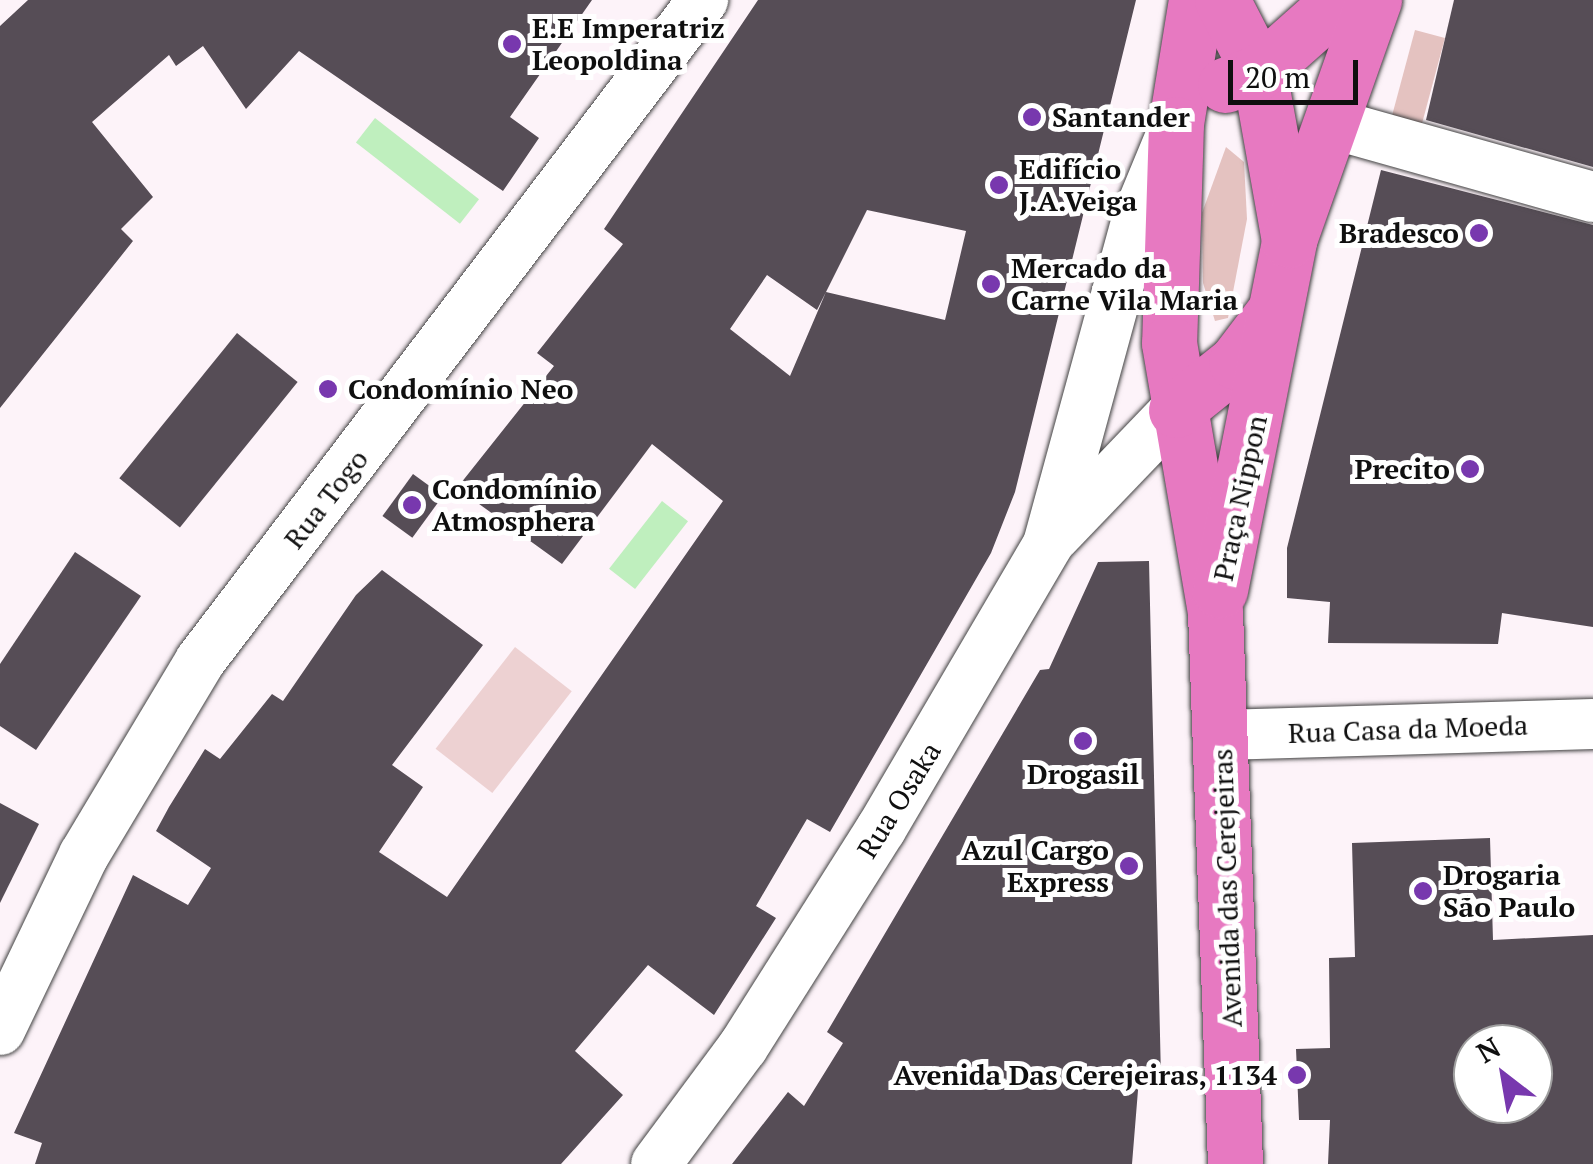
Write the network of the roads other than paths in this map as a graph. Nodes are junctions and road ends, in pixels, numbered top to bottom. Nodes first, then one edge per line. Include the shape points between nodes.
1 (703, 0) edge
2 (1196, 0) edge
3 (1222, 0) edge
4 (1340, 0) edge
5 (1374, 0) edge
6 (1259, 72) junction
7 (1176, 124) junction
8 (1333, 124) junction
9 (1593, 196) edge
10 (1289, 240) junction
11 (1278, 306) junction
12 (1086, 408) joint
13 (1176, 410) junction
14 (1048, 544) junction
15 (1215, 612) junction
16 (1593, 724) edge
17 (1222, 736) junction
18 (0, 1030) edge
19 (656, 1164) edge
20 (1235, 1164) edge

1 - 18 street, Rua Togo via 200,661 84,855
2 - 7 main road, Praça Nippon
3 - 6 main road, Praça Nippon
4 - 6 main road
5 - 8 main road, Praça Nippon
6 - 7 main road via 1202,98
6 - 10 main road, Praça Nippon
7 - 12 street, Praça Nippon via 1138,215
7 - 13 main road, Praça Nippon via 1168,266
8 - 9 street
8 - 10 main road, Praça Nippon
10 - 11 main road, Praça Nippon
11 - 13 main road via 1236,362
11 - 15 main road, Praça Nippon
12 - 14 street, Rua Osaka
13 - 14 street
13 - 15 main road, Praça Nippon
14 - 19 street, Rua Osaka via 860,863
15 - 17 main road, Avenida das Cerejeiras
16 - 17 street, Rua Casa da Moeda
17 - 20 main road, Avenida das Cerejeiras

